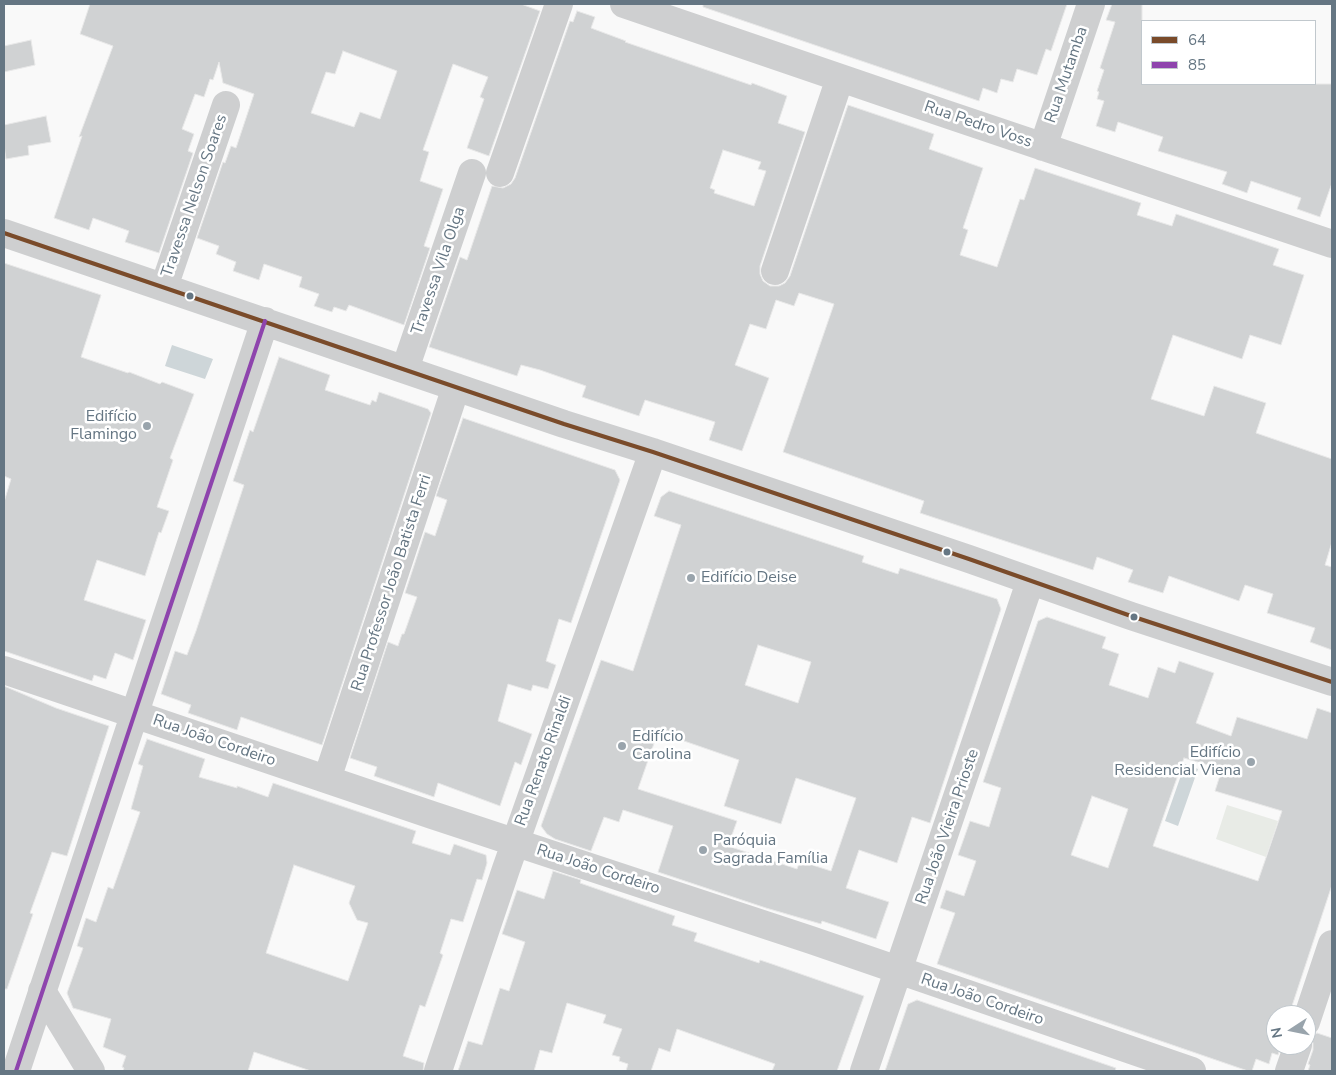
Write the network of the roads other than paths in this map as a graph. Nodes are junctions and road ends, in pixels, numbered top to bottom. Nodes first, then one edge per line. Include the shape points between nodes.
1 (559, 4) edge
2 (624, 4) edge
3 (1091, 4) edge
4 (668, 11) edge
5 (840, 78) junction
6 (226, 105) dead end
7 (1043, 147) junction
8 (472, 173) dead end
9 (500, 173) dead end
10 (4, 233) edge
11 (1332, 244) edge
12 (775, 272) dead end
13 (164, 286) junction
14 (265, 321) junction
15 (405, 369) junction
16 (456, 387) junction
17 (653, 452) junction
18 (1030, 582) junction
19 (4, 670) edge
20 (1332, 682) edge
21 (135, 715) junction
22 (327, 780) junction
23 (515, 842) junction
24 (1332, 944) edge
25 (899, 971) junction
26 (42, 991) junction
27 (1312, 1005) edge
28 (1295, 1055) edge
29 (16, 1071) edge
30 (91, 1071) edge
31 (438, 1071) edge
32 (864, 1071) edge
33 (1192, 1071) edge
34 (1289, 1071) edge

1 - 9 street
2 - 4 street, Rua Pedro Voss
3 - 7 street, Rua Mutamba
4 - 5 street, Rua Pedro Voss
5 - 7 street, Rua Pedro Voss
5 - 12 street
6 - 13 street, Travessa Nelson Soares
7 - 11 street, Rua Pedro Voss
8 - 15 street, Travessa Vila Olga
10 - 13 street
13 - 14 street
14 - 15 street
14 - 21 street
15 - 16 street
16 - 17 street
16 - 22 street, Rua Professor João Batista Ferri
17 - 18 street
17 - 23 street, Rua Renato Rinaldi
18 - 20 street
18 - 25 street, Rua João Vieira Prioste
19 - 21 street, Rua João Cordeiro
21 - 22 street, Rua João Cordeiro
21 - 26 street
22 - 23 street, Rua João Cordeiro
23 - 25 street, Rua João Cordeiro
23 - 31 street, Rua Renato Rinaldi
24 - 27 street
25 - 32 street, Rua João Vieira Prioste
25 - 33 street, Rua João Cordeiro
26 - 29 street
26 - 30 street
28 - 34 street

